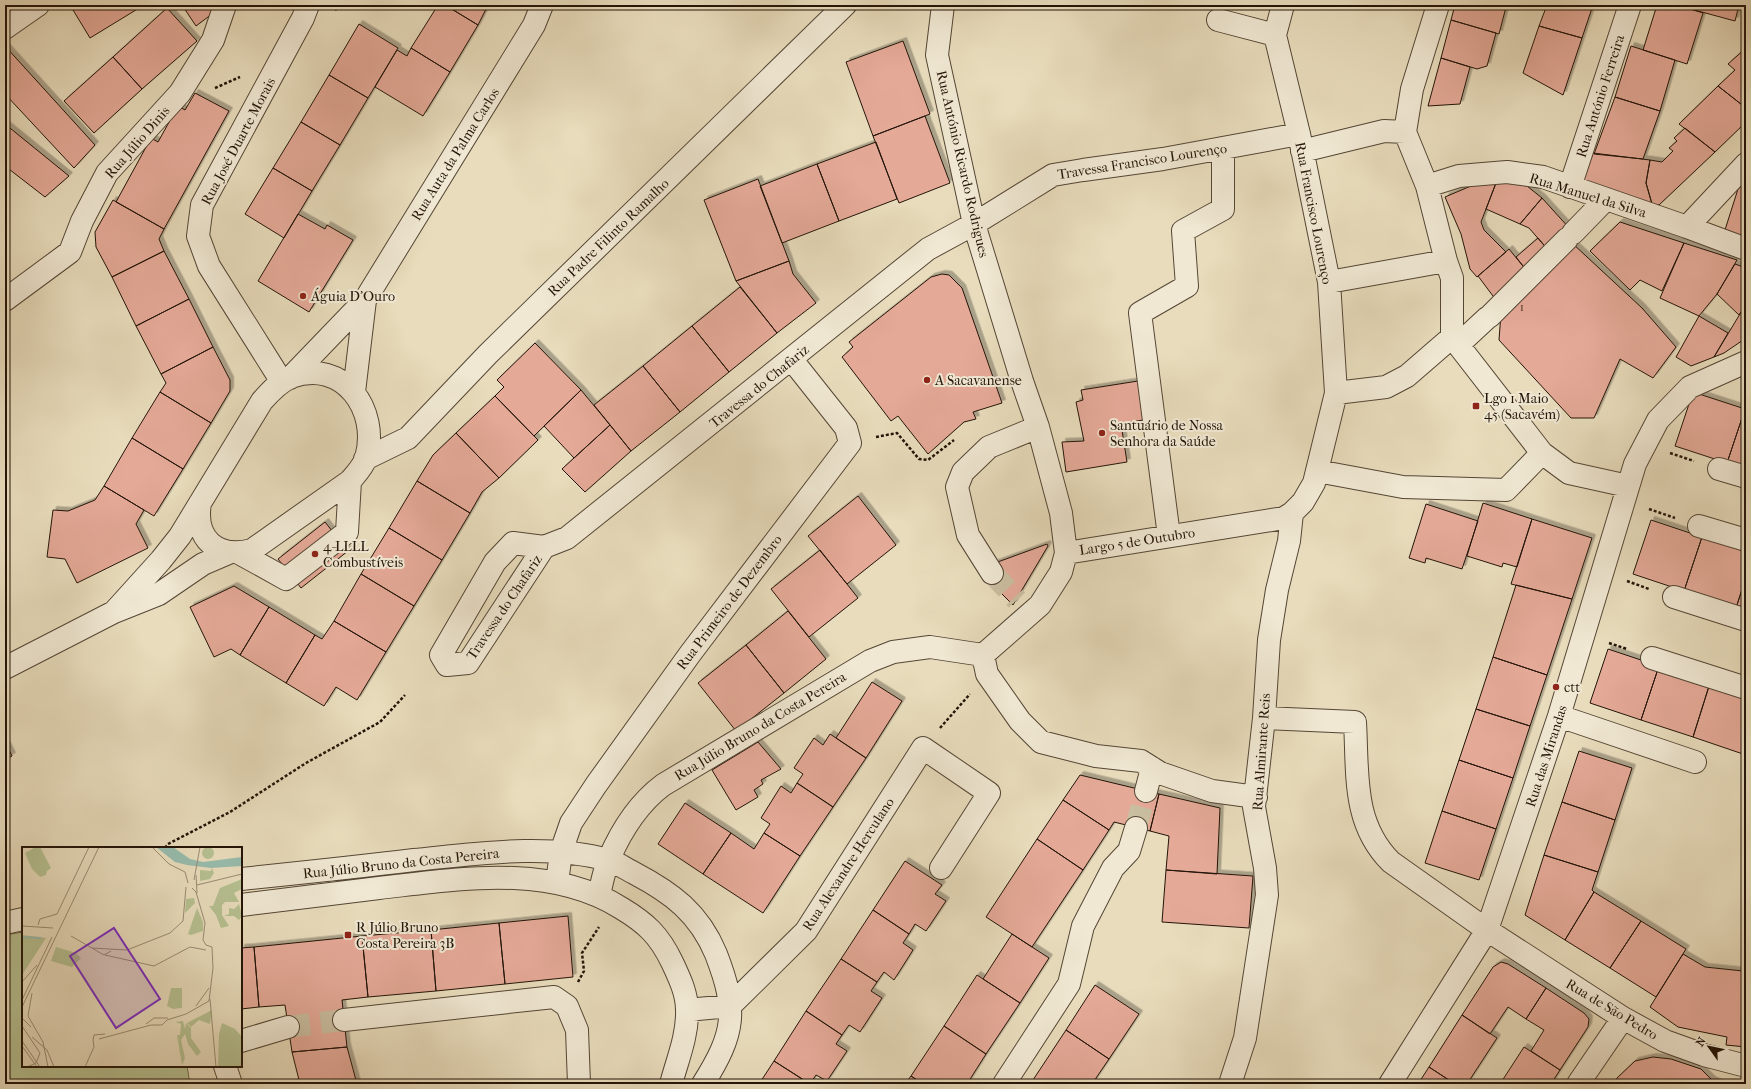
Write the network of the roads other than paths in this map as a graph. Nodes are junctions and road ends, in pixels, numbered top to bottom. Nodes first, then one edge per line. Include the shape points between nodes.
1 (38, 5) edge
2 (225, 5) edge
3 (308, 5) edge
4 (542, 5) edge
5 (845, 5) edge
6 (943, 5) edge
7 (1282, 5) edge
8 (1438, 5) edge
9 (1630, 5) edge
10 (1218, 20) dead end
11 (5, 28) edge
12 (1275, 35) junction
13 (1405, 132) junction
14 (1300, 143) junction
15 (1223, 148) junction
16 (1746, 164) edge
17 (1427, 186) junction
18 (1570, 187) junction
19 (1606, 199) junction
20 (974, 224) junction
21 (1688, 227) junction
22 (1746, 249) edge
23 (1446, 261) junction
24 (1330, 282) junction
25 (5, 300) edge
26 (365, 300) junction
27 (1455, 341) junction
28 (792, 360) junction
29 (1746, 362) edge
30 (286, 380) junction
31 (354, 392) junction
32 (1336, 394) junction
33 (1038, 427) junction
34 (1542, 453) junction
35 (365, 459) junction
36 (1719, 468) road end
37 (1317, 471) junction
38 (1746, 477) edge
39 (350, 481) junction
40 (1626, 494) junction
41 (200, 503) junction
42 (1292, 513) junction
43 (1699, 526) road end
44 (1169, 536) junction
45 (1746, 540) edge
46 (544, 547) junction
47 (236, 553) junction
48 (1066, 553) junction
49 (992, 573) tunnel mouth
50 (1674, 597) road end
51 (114, 612) junction
52 (1746, 620) edge
53 (1652, 658) road end
54 (985, 665) junction
55 (5, 668) edge
56 (1746, 688) edge
57 (1559, 716) junction
58 (1264, 718) junction
59 (1695, 762) dead end
60 (1152, 768) junction
61 (1146, 790) tunnel mouth
62 (1256, 797) junction
63 (1136, 828) tunnel mouth
64 (561, 852) junction
65 (608, 860) junction
66 (941, 868) dead end
67 (242, 879) edge
68 (557, 883) junction
69 (599, 895) junction
70 (242, 905) edge
71 (22, 919) edge
72 (5, 923) edge
73 (1488, 930) junction
74 (730, 1006) junction
75 (687, 1010) junction
76 (1623, 1018) junction
77 (344, 1020) tunnel mouth
78 (288, 1027) tunnel mouth
79 (242, 1041) edge
80 (1746, 1066) edge
81 (225, 1067) edge
82 (232, 1084) edge
83 (579, 1084) edge
84 (671, 1084) edge
85 (703, 1084) edge
86 (1004, 1084) edge
87 (1230, 1084) edge
88 (1390, 1084) edge
89 (1578, 1084) edge

1 - 11 street
2 - 25 street, Rua Júlio Dinis via 213,40 180,93 107,173 82,221 70,252
3 - 30 street, Rua José Duarte Morais via 202,206 198,236 209,266
4 - 26 street, Rua Auta da Palma Carlos via 534,25
5 - 35 street, Rua Padre Filinto Ramalho via 488,354 408,438
6 - 20 street, Rua António Ricardo Rodrigues via 937,55
7 - 12 street
8 - 13 street via 1412,89
9 - 18 street, Rua António Ferreira
10 - 12 street
12 - 14 street, Rua Francisco Lourenço
13 - 14 street, Travessa Francisco Lourenço via 1384,131
13 - 17 street
14 - 15 street, Travessa Francisco Lourenço
14 - 24 street, Rua Francisco Lourenço
15 - 20 street, Travessa Francisco Lourenço via 1052,175
15 - 44 street via 1223,209 1183,230 1187,286 1140,313
16 - 21 street
17 - 18 street, Rua Manuel da Silva via 1459,176 1507,172 1542,177
17 - 23 street
18 - 19 street, Rua Manuel da Silva
19 - 21 street, Rua Manuel da Silva
19 - 27 street via 1488,317
20 - 28 street, Travessa do Chafariz via 928,249
20 - 33 street, Rua António Ricardo Rodrigues
21 - 22 street, Rua Manuel da Silva
23 - 24 street
23 - 27 street via 1452,278
24 - 32 street, Rua Francisco Lourenço
26 - 30 street, Rua Auta da Palma Carlos
26 - 31 street, Rua Auta da Palma Carlos
27 - 32 street via 1386,388
27 - 34 street
28 - 46 street, Travessa do Chafariz via 567,538
28 - 64 street, Rua Primeiro de Dezembro via 846,428 850,443 690,654 596,785 571,823
29 - 40 street, Rua das Mirandas via 1690,387 1658,420 1635,464
30 - 31 street via 307,374 330,376 343,382
30 - 41 street, Rua Auta da Palma Carlos via 262,401
31 - 35 street via 367,416 370,438
32 - 37 street, Rua Francisco Lourenço
33 - 48 street, Rua António Ricardo Rodrigues via 1061,513
33 - 49 street via 989,447 964,472 958,487 968,534
34 - 37 street via 1506,490 1403,487
34 - 40 street via 1569,473
35 - 39 street
36 - 38 street
37 - 42 street, Rua Francisco Lourenço via 1314,483 1303,502
39 - 47 street via 252,550
39 - 47 street via 347,532 286,579
40 - 57 street, Rua das Mirandas
41 - 47 street via 198,524 202,534 221,549
41 - 51 street, Rua Auta da Palma Carlos via 180,536
42 - 44 street, Largo 5 de Outubro via 1284,518
42 - 58 street, Rua Almirante Reis via 1289,542 1277,590 1269,640
43 - 45 street
44 - 48 street, Largo 5 de Outubro
46 - 46 street, Travessa do Chafariz via 513,543 495,562 441,655 447,666 468,663
47 - 51 street via 203,564 159,594
48 - 54 street, Largo 5 de Outubro via 1061,572 1040,605 1024,606
50 - 52 street
51 - 55 street
53 - 56 street
54 - 60 street via 1020,721 1041,742 1096,756 1141,761
54 - 65 street, Rua Júlio Bruno da Costa Pereira via 930,647 893,652 870,661 648,796
57 - 59 street
57 - 73 street, Rua das Mirandas
58 - 62 street, Rua Almirante Reis
58 - 73 street, Rua de São Pedro via 1355,722 1361,812 1378,850 1391,862
60 - 61 street
60 - 62 street via 1212,792
62 - 87 street, Rua Almirante Reis via 1254,807 1267,895 1245,1038
63 - 86 street via 1129,851 1113,868 1083,926 1069,984
64 - 65 street, Rua Júlio Bruno da Costa Pereira
64 - 67 street, Rua Júlio Bruno da Costa Pereira via 465,855
64 - 68 street, Rua Primeiro de Dezembro
65 - 69 street, Rua Júlio Bruno da Costa Pereira
65 - 74 street, Rua Júlio Bruno da Costa Pereira via 650,882 690,911 712,945 723,975
66 - 74 street, Rua Alexandre Herculano via 989,793 923,748 806,931
68 - 69 street, Rua Júlio Bruno da Costa Pereira
68 - 70 street, Rua Júlio Bruno da Costa Pereira via 506,878 460,879
69 - 75 street, Rua Júlio Bruno da Costa Pereira via 646,923 663,943 683,984
71 - 72 street
73 - 76 street, Rua de São Pedro
73 - 88 street, Rua das Mirandas
74 - 75 street
74 - 85 street via 728,1035 720,1057
75 - 84 street via 685,1033
76 - 80 street, Rua de São Pedro via 1665,1040 1704,1055
76 - 89 street
77 - 83 street via 554,996 567,1006 578,1030
78 - 79 street
81 - 82 street

